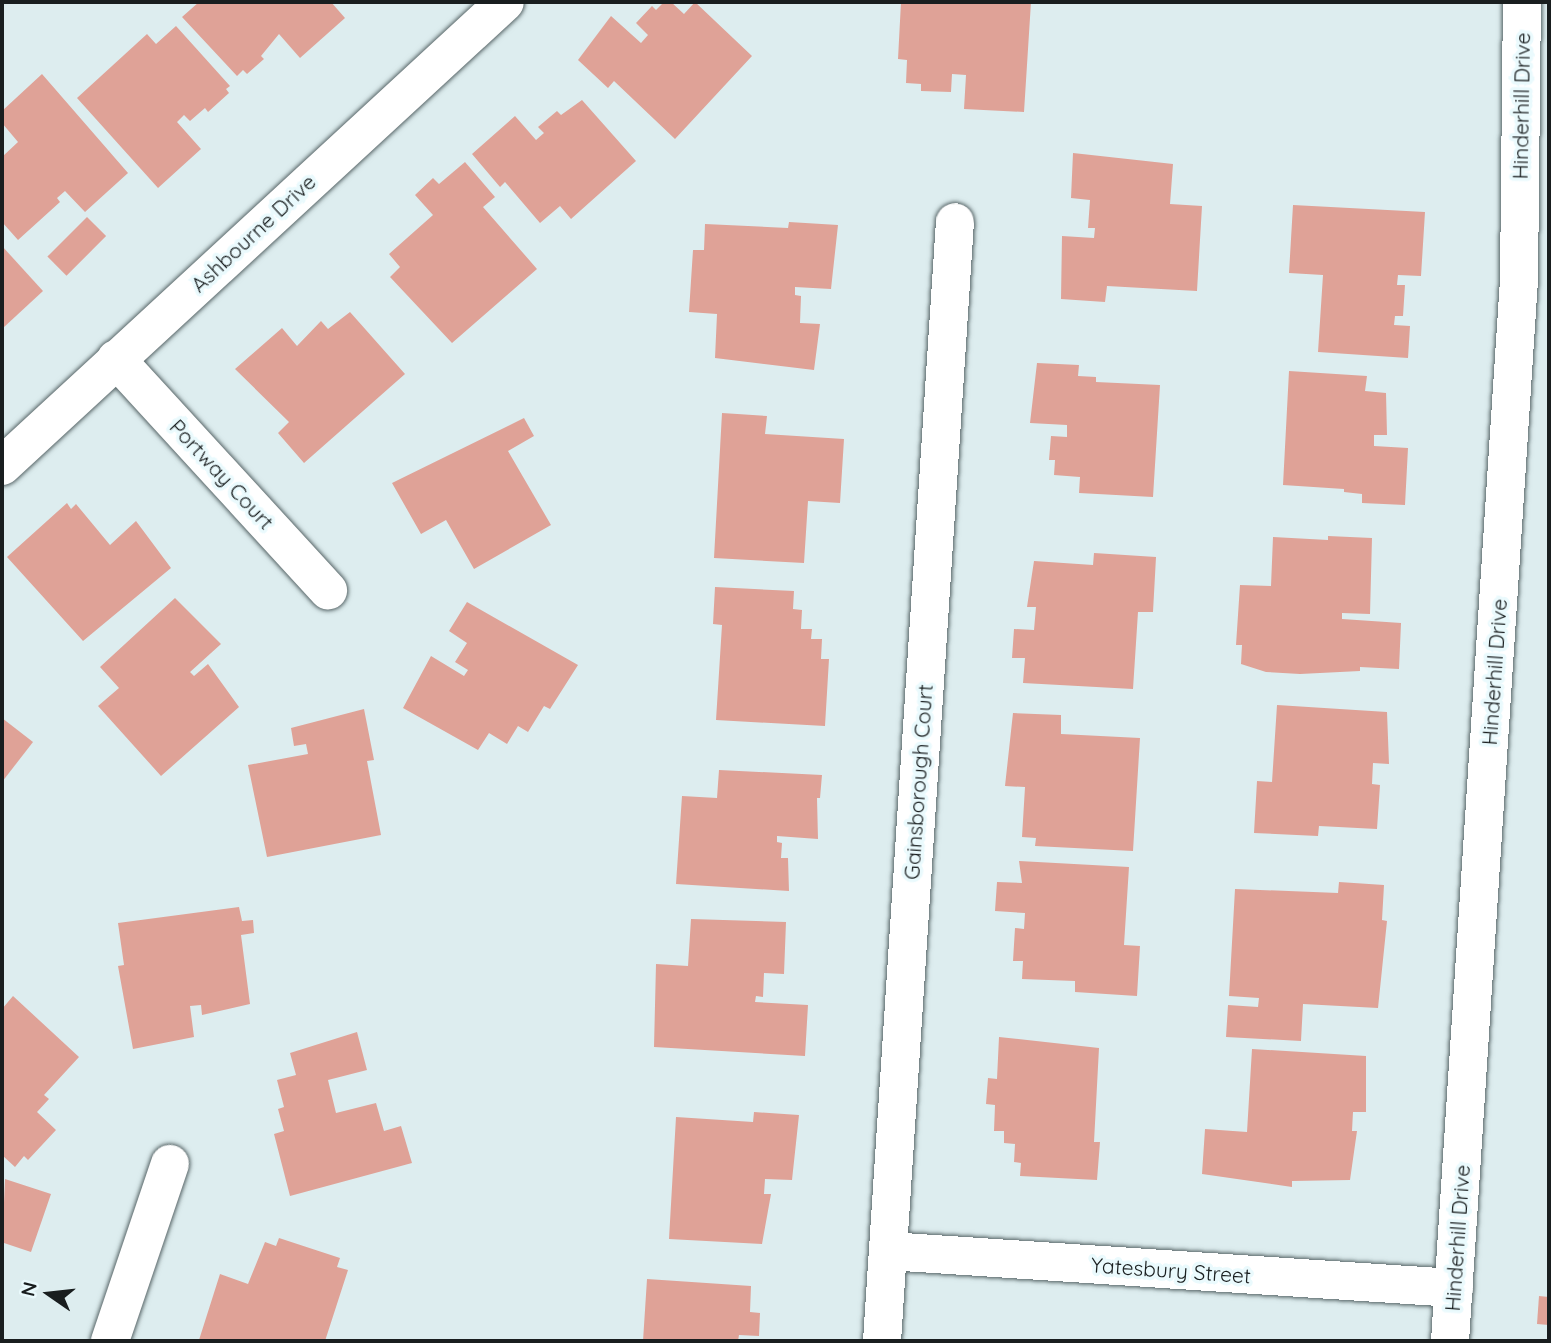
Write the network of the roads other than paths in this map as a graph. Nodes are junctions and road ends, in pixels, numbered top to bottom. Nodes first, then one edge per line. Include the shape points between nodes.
1 (505, 2) edge
2 (1522, 2) edge
3 (955, 222) dead end
4 (116, 359) junction
5 (2, 466) edge
6 (328, 590) dead end
7 (170, 1164) dead end
8 (888, 1251) junction
9 (1454, 1288) junction
10 (110, 1341) edge
11 (882, 1341) edge
12 (1450, 1341) edge

1 - 4 street, Ashbourne Drive
2 - 9 street, Hinderhill Drive via 1519,281
3 - 8 street, Gainsborough Court
4 - 5 street, Ashbourne Drive
4 - 6 street, Portway Court
7 - 10 street
8 - 9 street, Yatesbury Street
8 - 11 street, Gainsborough Court
9 - 12 street, Hinderhill Drive

